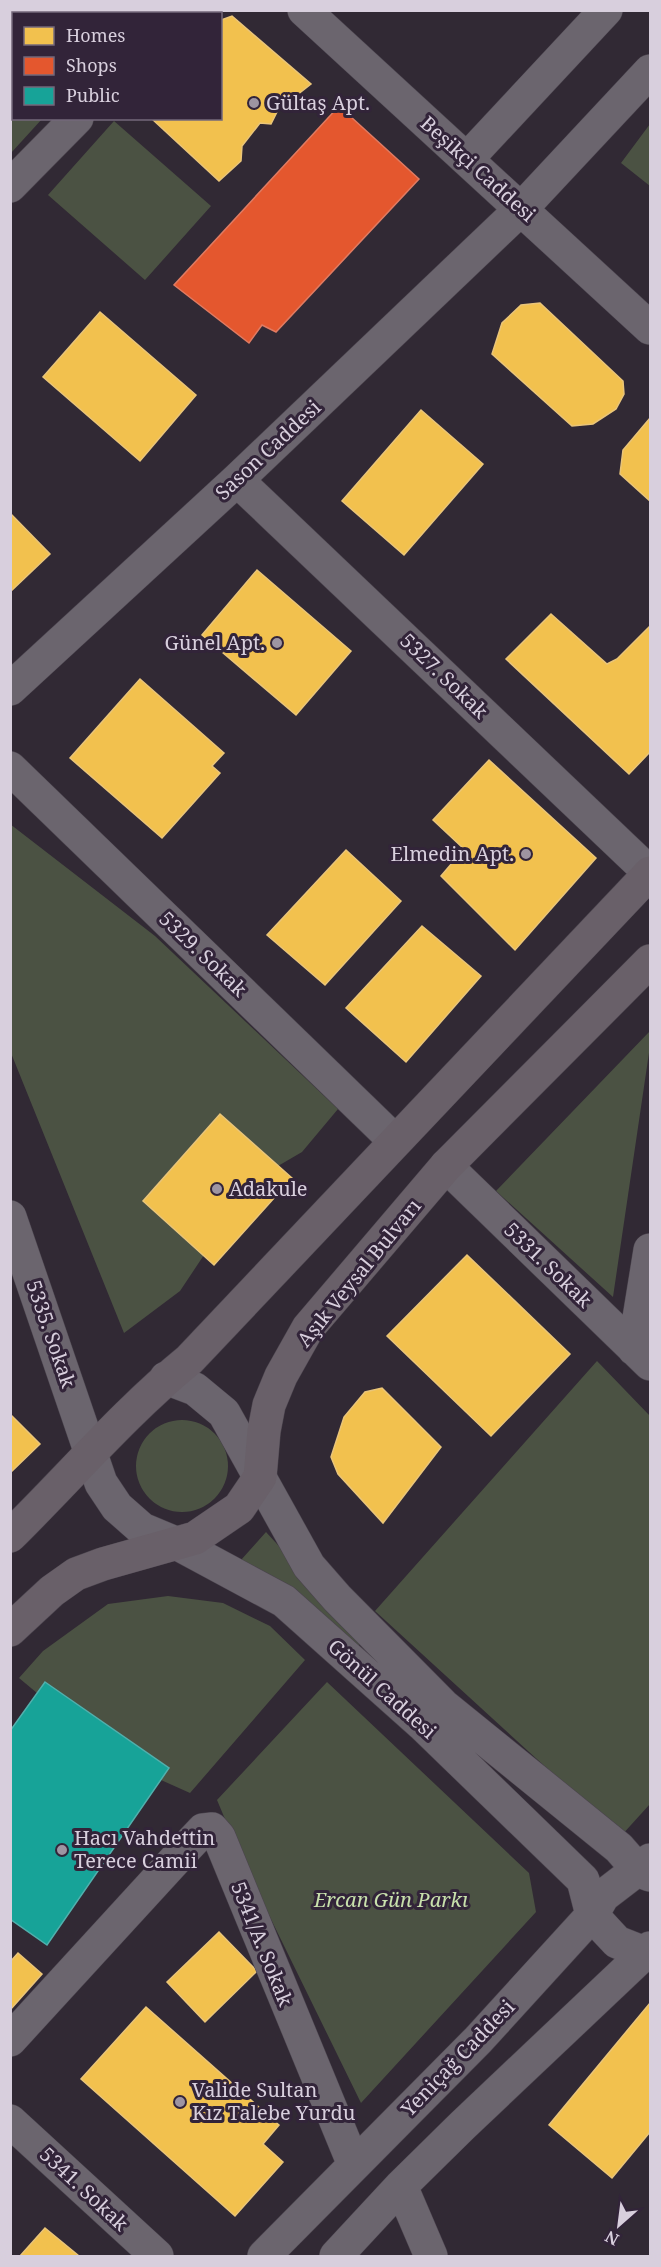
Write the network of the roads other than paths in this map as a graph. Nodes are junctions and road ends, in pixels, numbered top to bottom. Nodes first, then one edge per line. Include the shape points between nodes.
1 (304, 10) edge
2 (606, 10) edge
3 (651, 71) edge
4 (75, 120) edge
5 (467, 159) junction
6 (10, 186) edge
7 (522, 208) junction
8 (651, 328) edge
9 (237, 480) junction
10 (10, 689) edge
11 (10, 768) edge
12 (650, 873) edge
13 (651, 960) edge
14 (395, 1141) junction
15 (446, 1166) junction
16 (10, 1217) edge
17 (651, 1250) edge
18 (642, 1357) edge
19 (166, 1378) junction
20 (92, 1452) junction
21 (260, 1477) junction
22 (10, 1536) edge
23 (178, 1544) junction
24 (10, 1630) edge
25 (647, 1869) edge
26 (592, 1915) junction
27 (649, 1952) edge
28 (10, 2040) edge
29 (10, 2121) edge
30 (354, 2165) junction
31 (401, 2186) junction
32 (157, 2256) edge
33 (264, 2256) edge
34 (336, 2256) edge
35 (431, 2256) edge

1 - 5 street, Beşikçi Caddesi
2 - 5 street
3 - 7 street, Sason Caddesi
4 - 6 street
5 - 7 street, Beşikçi Caddesi
7 - 8 street, Beşikçi Caddesi
7 - 9 street, Sason Caddesi
9 - 10 street, Sason Caddesi
9 - 12 street, 5327. Sokak
11 - 14 street, 5329. Sokak
12 - 14 main road
13 - 15 main road, Aşık Veysal Bulvarı
14 - 19 main road via 189,1360
15 - 18 street, 5331. Sokak
15 - 21 main road, Aşık Veysal Bulvarı via 308,1328 280,1376 269,1405
16 - 20 street, 5335. Sokak
17 - 18 street
19 - 20 main road
19 - 21 street, Gönül Caddesi via 195,1389 224,1413
20 - 22 main road
20 - 23 street, Gönül Caddesi via 100,1483 117,1507 142,1529
21 - 23 main road, Aşık Veysal Bulvarı via 239,1508 195,1538
21 - 25 street, Gönül Caddesi via 309,1566 337,1598 444,1706
23 - 24 main road, Aşık Veysal Bulvarı via 76,1574
23 - 26 street, Gönül Caddesi via 284,1601 583,1880
25 - 26 street, Yeniçağ Caddesi via 603,1896
26 - 27 street, Gönül Caddesi via 617,1942
26 - 30 street, Yeniçağ Caddesi via 478,2040
27 - 31 street
28 - 30 street, 5341/A. Sokak via 203,1830 212,1829 219,1837
29 - 32 street, 5341. Sokak
30 - 33 street, Yeniçağ Caddesi
31 - 34 street
31 - 35 street

